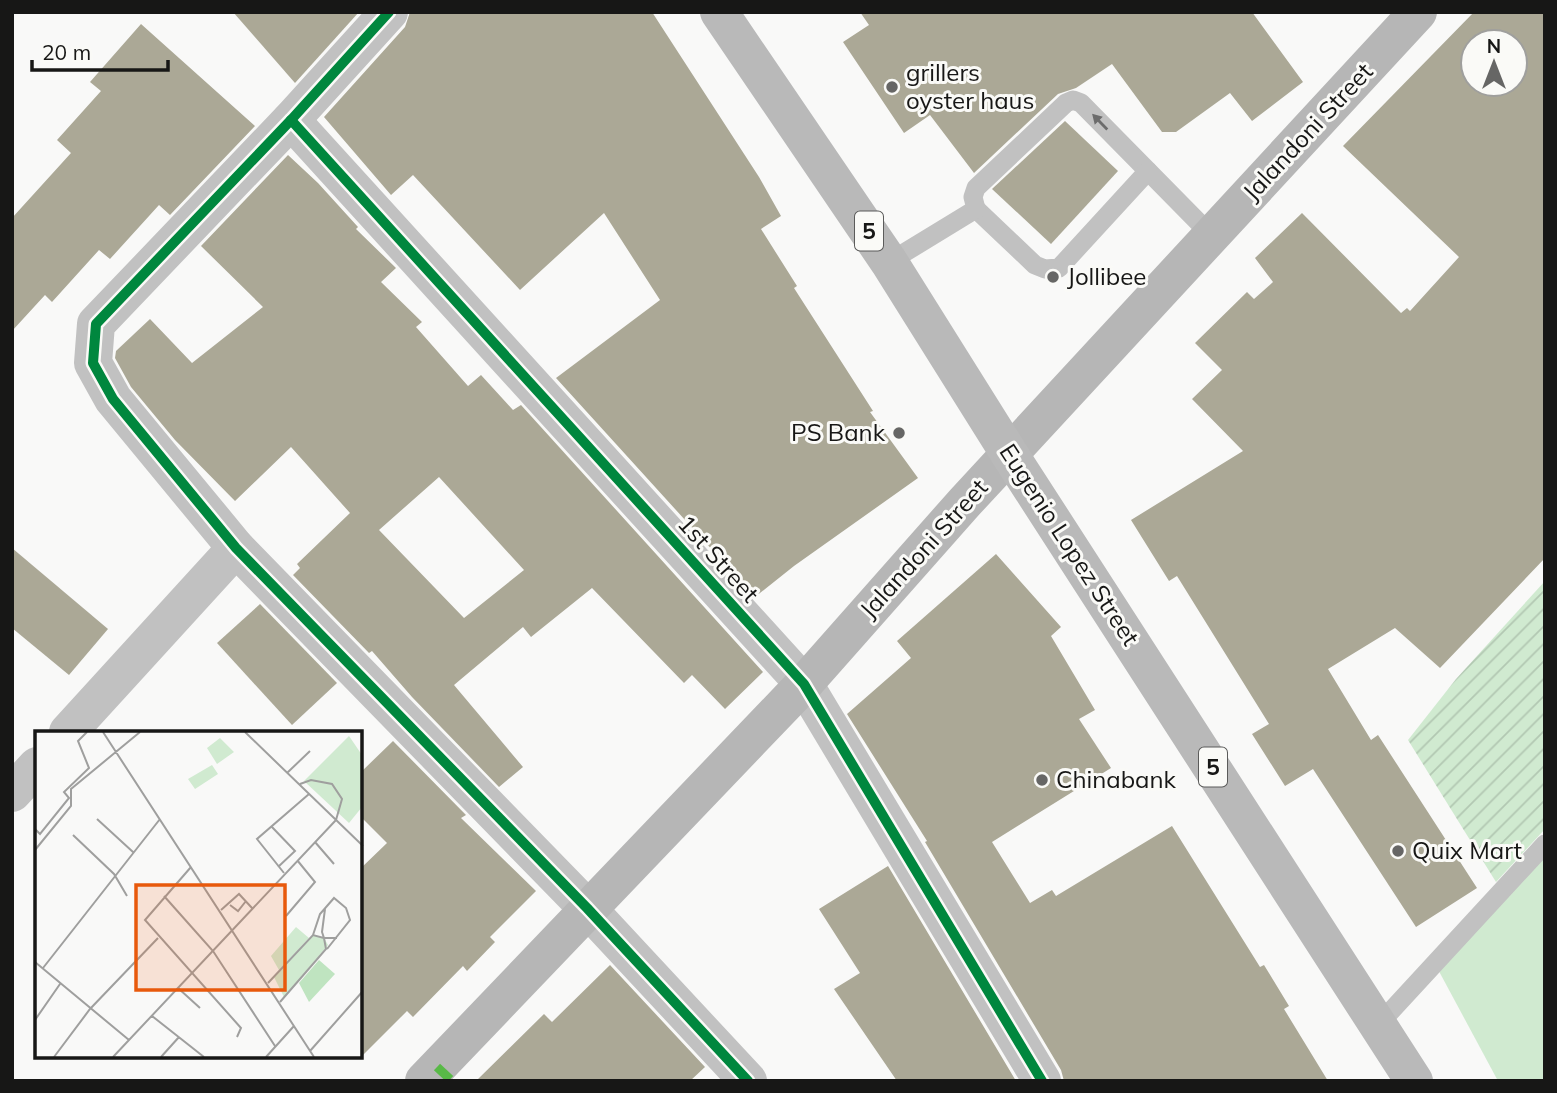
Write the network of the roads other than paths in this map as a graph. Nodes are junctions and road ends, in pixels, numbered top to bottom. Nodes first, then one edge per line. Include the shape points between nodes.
1 (389, 12) edge
2 (719, 12) edge
3 (1418, 12) edge
4 (291, 120) junction
5 (1148, 171) junction
6 (976, 209) junction
7 (1212, 236) junction
8 (889, 262) junction
9 (1010, 455) junction
10 (236, 548) junction
11 (804, 684) junction
12 (70, 731) edge
13 (35, 768) edge
14 (12, 793) edge
15 (1545, 844) edge
16 (587, 908) junction
17 (1379, 1024) junction
18 (437, 1076) edge
19 (748, 1081) edge
20 (1042, 1081) edge
21 (1414, 1081) edge

1 - 4 street
2 - 8 main road, Eugenio Lopez Street / 5
3 - 7 main road, Jalandoni Street
4 - 10 street via 96,324 93,363 113,399
4 - 11 street, 1st Street
5 - 6 lane via 1059,268 1035,265
5 -> 6 lane via 1082,103 1073,100 976,188
5 - 7 lane
6 - 8 lane
7 - 9 main road, Jalandoni Street
8 - 9 main road, Eugenio Lopez Street / 5
9 - 11 main road, Jalandoni Street
9 - 17 main road, Eugenio Lopez Street / 5
10 - 12 street
10 - 16 street
11 - 16 main road, Jalandoni Street
11 - 20 street, 1st Street
13 - 14 street
15 - 17 lane
16 - 18 main road, Jalandoni Street
16 - 19 street
17 - 21 main road, Eugenio Lopez Street / 5

